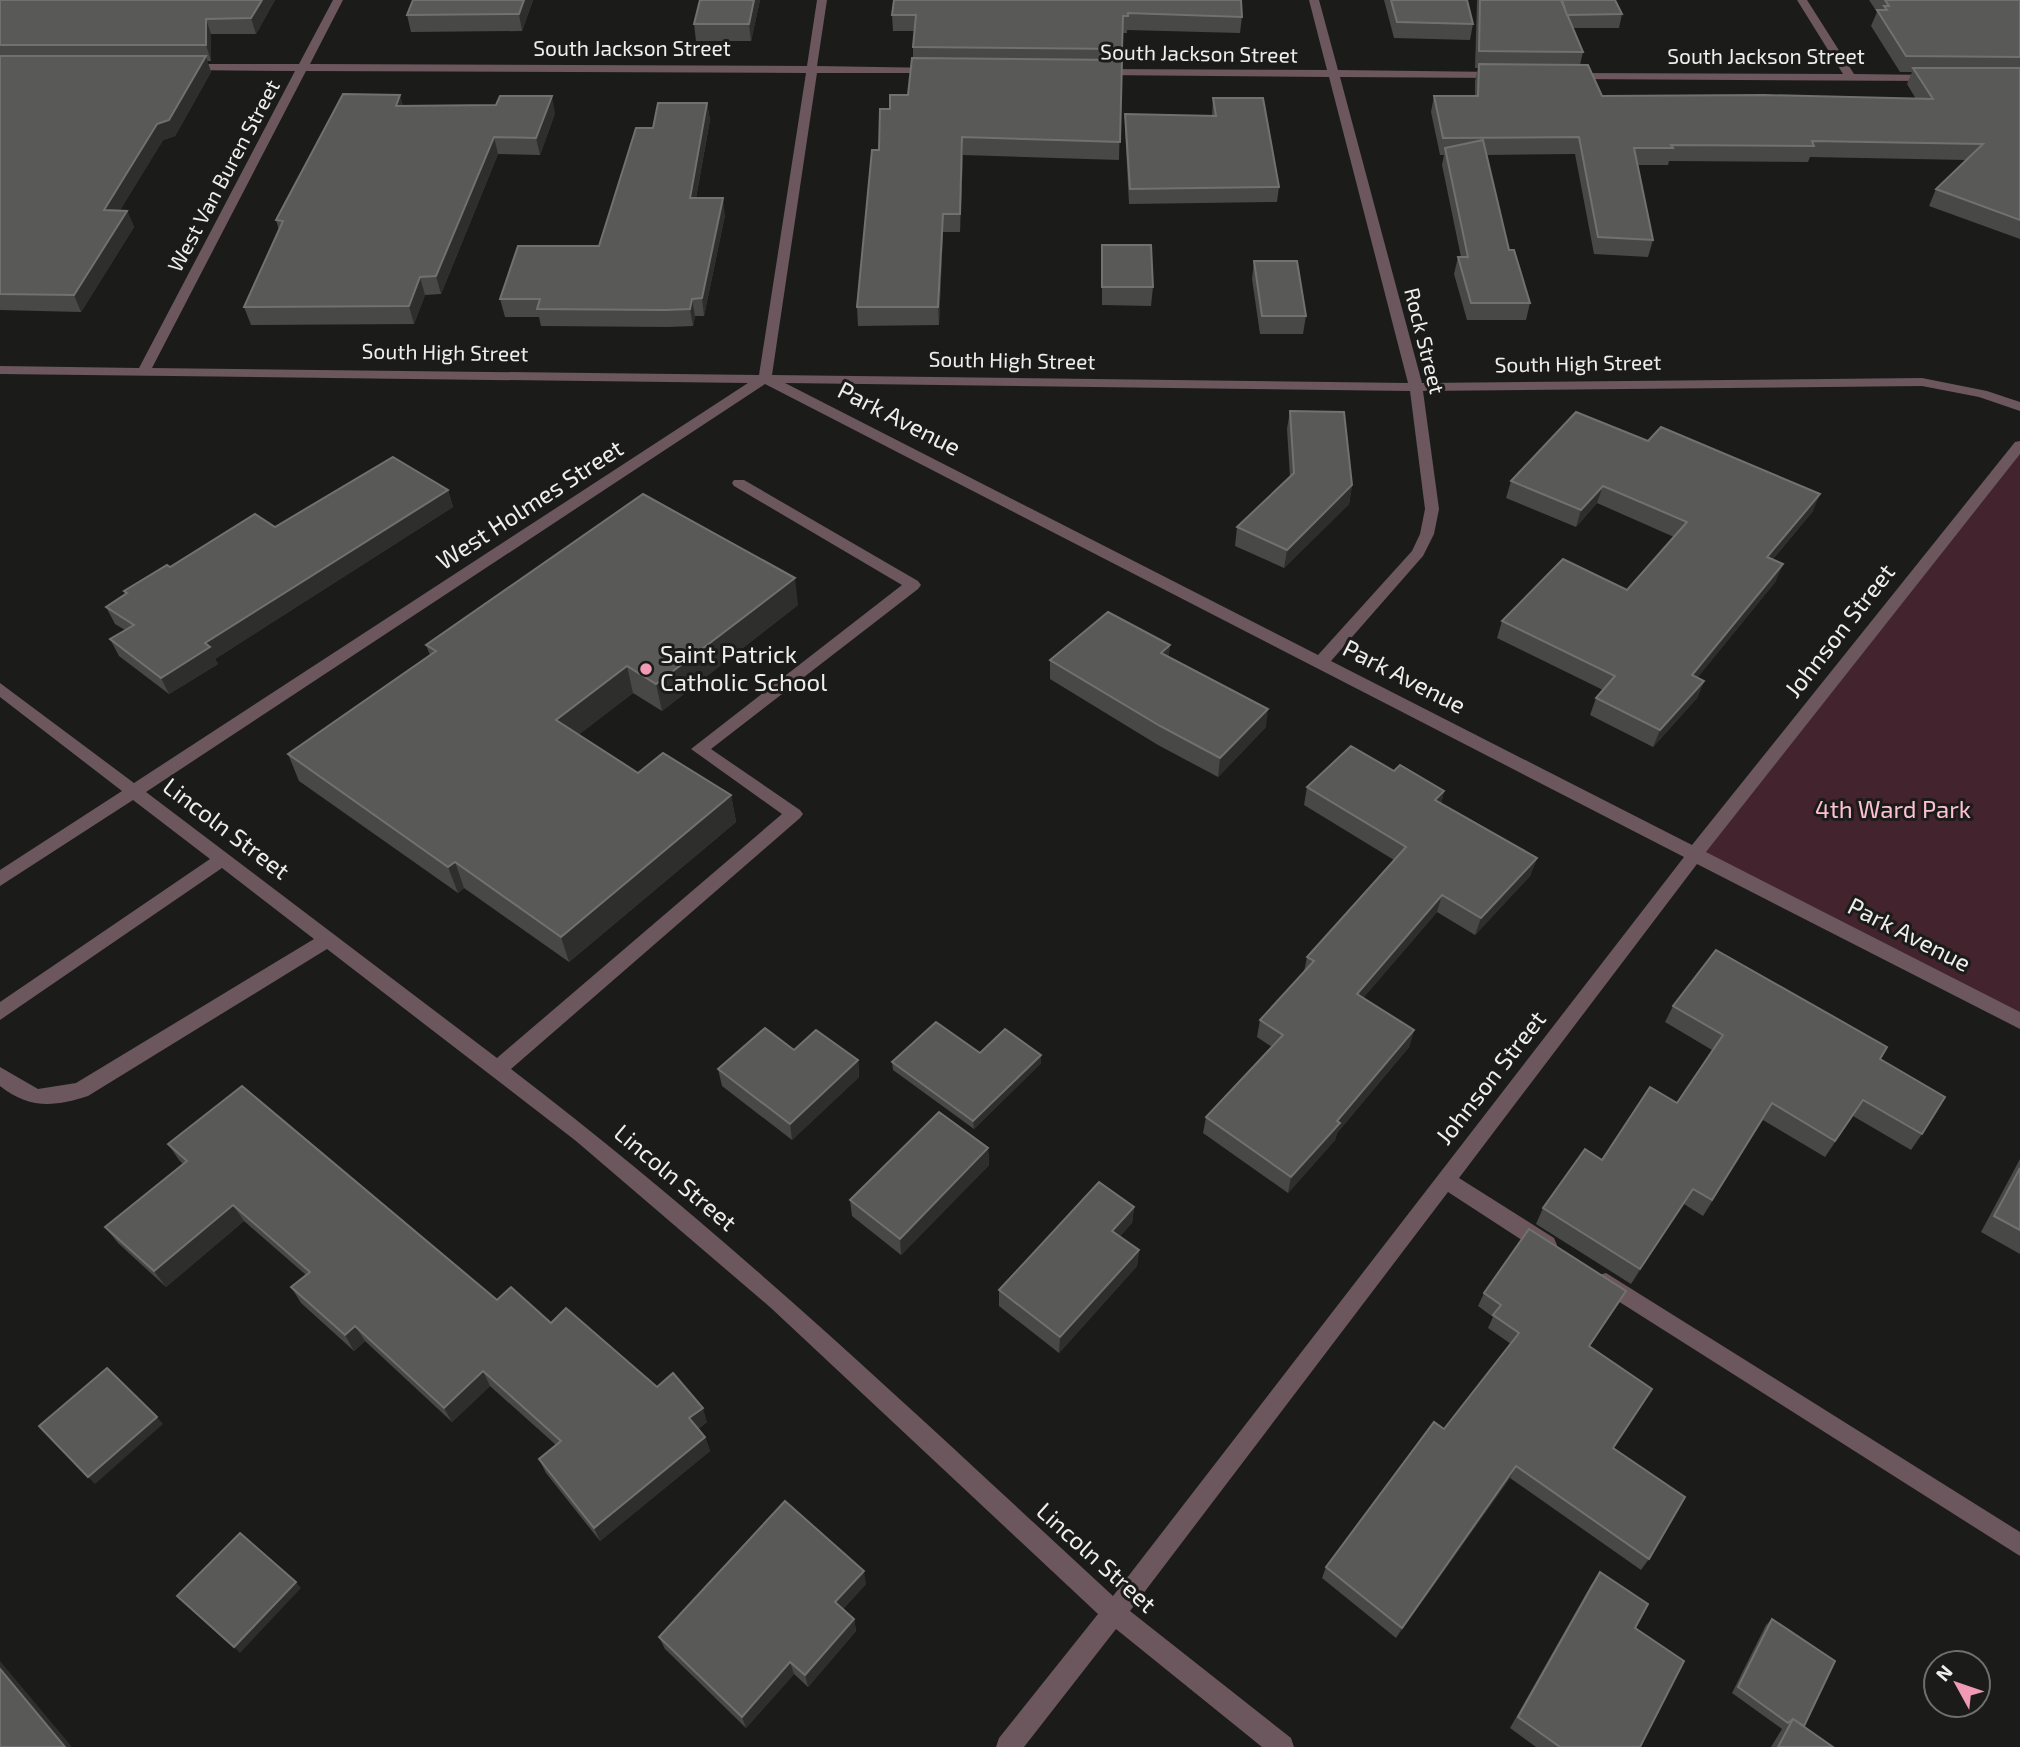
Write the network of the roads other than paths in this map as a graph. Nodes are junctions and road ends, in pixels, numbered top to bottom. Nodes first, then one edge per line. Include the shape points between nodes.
1 (338, 0) edge
2 (822, 0) edge
3 (1314, 0) edge
4 (1802, 0) edge
5 (178, 67) edge
6 (302, 68) junction
7 (811, 69) junction
8 (949, 70) edge
9 (1086, 72) edge
10 (1333, 75) junction
11 (1515, 75) edge
12 (1557, 76) edge
13 (1850, 77) junction
14 (1948, 78) edge
15 (0, 370) edge
16 (144, 370) junction
17 (765, 378) junction
18 (1416, 387) junction
19 (2020, 407) edge
20 (2020, 444) edge
21 (739, 482) dead end
22 (1321, 662) junction
23 (0, 689) edge
24 (134, 791) junction
25 (1696, 853) junction
26 (223, 859) junction
27 (0, 879) edge
28 (328, 940) junction
29 (0, 1012) edge
30 (2020, 1021) edge
31 (498, 1069) junction
32 (0, 1075) edge
33 (1444, 1180) junction
34 (1562, 1254) edge
35 (1585, 1269) edge
36 (2020, 1545) edge
37 (1114, 1613) junction
38 (1008, 1747) edge
39 (1282, 1747) edge

1 - 6 street, West Van Buren Street
2 - 7 street
3 - 10 street, Rock Street
4 - 13 street
5 - 6 street, South Jackson Street
6 - 7 street, South Jackson Street
6 - 16 street, West Van Buren Street
7 - 8 street, South Jackson Street
7 - 17 street
9 - 10 street, South Jackson Street
10 - 11 street, South Jackson Street
10 - 18 street, Rock Street
12 - 13 street, South Jackson Street
13 - 14 street, South Jackson Street
15 - 16 street, South High Street
16 - 17 street, South High Street
17 - 18 street, South High Street
17 - 22 street, Park Avenue
17 - 24 street, West Holmes Street
18 - 19 street, South High Street via 1922,382
18 - 22 street, Rock Street via 1432,509 1427,534 1411,561
20 - 25 street, Johnson Street
21 - 31 street via 914,585 699,749 794,814
22 - 25 street, Park Avenue
23 - 24 street, Lincoln Street
24 - 26 street, Lincoln Street
24 - 27 street, West Holmes Street
25 - 30 street, Park Avenue
25 - 33 street, Johnson Street
26 - 28 street, Lincoln Street
26 - 29 street
28 - 31 street, Lincoln Street
28 - 32 street via 81,1090 52,1098 29,1097
31 - 37 street, Lincoln Street via 778,1301
33 - 34 street
33 - 37 street, Johnson Street
35 - 36 street
37 - 38 street, Johnson Street
37 - 39 street, Lincoln Street

